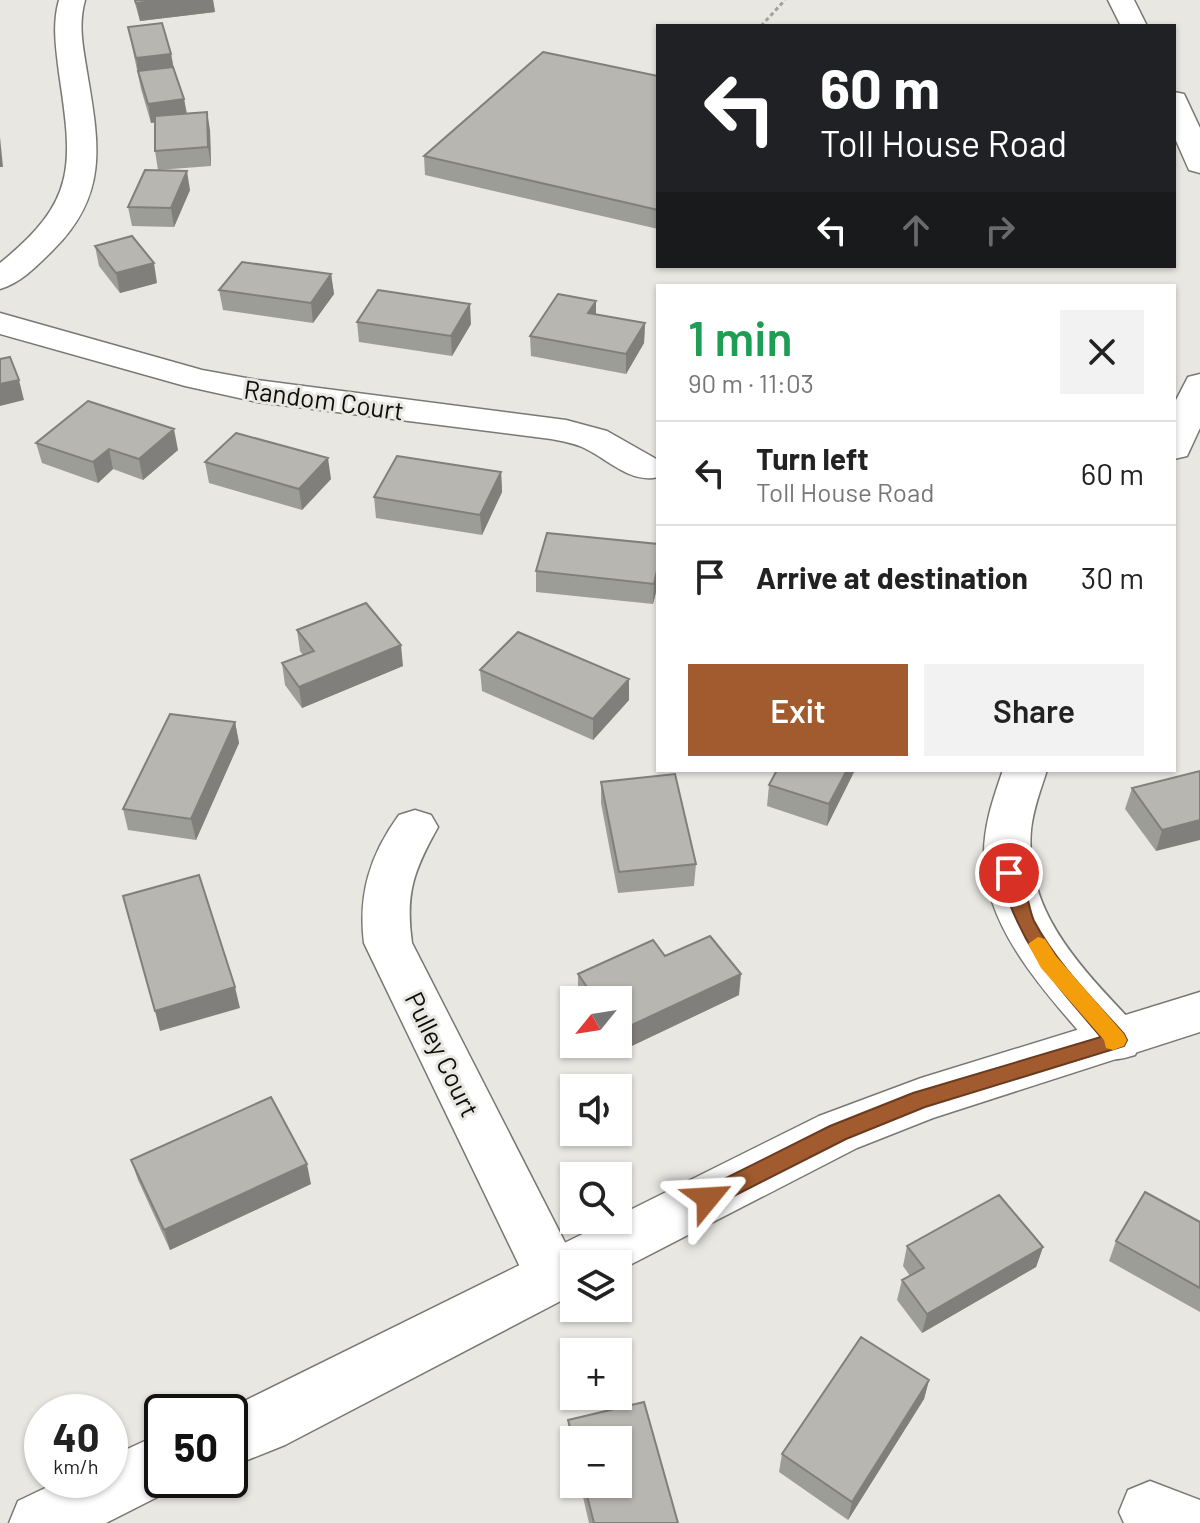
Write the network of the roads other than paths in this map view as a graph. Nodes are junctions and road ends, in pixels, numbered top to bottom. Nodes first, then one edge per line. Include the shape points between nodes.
1 (72, 0) edge
2 (1121, 0) edge
3 (1133, 24) edge
4 (1185, 110) edge
5 (1200, 164) edge
6 (0, 279) edge
7 (0, 323) edge
8 (1200, 384) edge
9 (1176, 443) edge
10 (647, 469) dead end
11 (1024, 772) edge
12 (415, 827) dead end
13 (1200, 1012) edge
14 (1117, 1040) junction
15 (605, 1250) edge
16 (560, 1255) edge
17 (560, 1273) edge
18 (248, 1431) edge
19 (144, 1472) edge
20 (40, 1523) edge

1 - 6 street via 66,21 83,162 79,190 40,244
2 - 3 street
4 - 5 street
7 - 10 street, Random Court via 257,391 553,428 594,439
8 - 9 street
11 - 14 street via 1008,830 1009,873 1023,919 1049,962
12 - 16 street, Pulley Court via 389,872 382,909 388,943
13 - 14 street
14 - 15 street via 921,1100 838,1132
17 - 18 street
19 - 20 street

